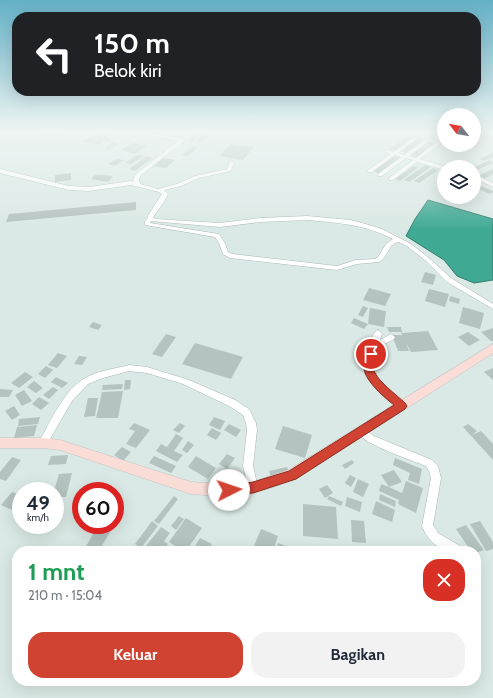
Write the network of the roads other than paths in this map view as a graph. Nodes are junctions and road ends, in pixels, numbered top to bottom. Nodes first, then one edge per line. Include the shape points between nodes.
1 (151, 165) edge
2 (231, 165) edge
3 (379, 165) edge
4 (394, 165) edge
5 (410, 165) edge
6 (0, 171) edge
7 (370, 171) dead end
8 (380, 175) dead end
9 (391, 179) dead end
10 (481, 179) edge
11 (138, 184) junction
12 (493, 185) edge
13 (158, 190) junction
14 (151, 219) junction
15 (400, 240) junction
16 (493, 307) edge
17 (378, 333) dead end
18 (391, 337) dead end
19 (374, 346) junction
20 (493, 348) edge
21 (402, 406) junction
22 (362, 432) junction
23 (0, 443) edge
24 (43, 443) junction
25 (253, 488) junction
26 (449, 546) edge

1 - 11 street via 138,175
2 - 13 street via 229,170
3 - 7 street
4 - 8 street
5 - 9 street
6 - 11 street via 74,189
10 - 12 street
11 - 13 street
13 - 14 street via 165,195 151,215
14 - 15 street via 162,222 220,225 314,219 367,226
14 - 15 street via 147,224 217,235 225,253 230,256 332,268 356,262 377,261 388,245
15 - 16 street via 421,254 449,280
17 - 19 street
18 - 19 street
19 - 21 street via 370,374
20 - 21 main road
21 - 22 main road
22 - 25 main road via 292,475
22 - 26 street via 371,439 432,466 436,478 427,526 434,537
23 - 24 main road
24 - 25 main road via 76,450 191,488
24 - 25 street via 69,398 85,382 124,369 147,370 186,382 246,412 252,423 248,466

